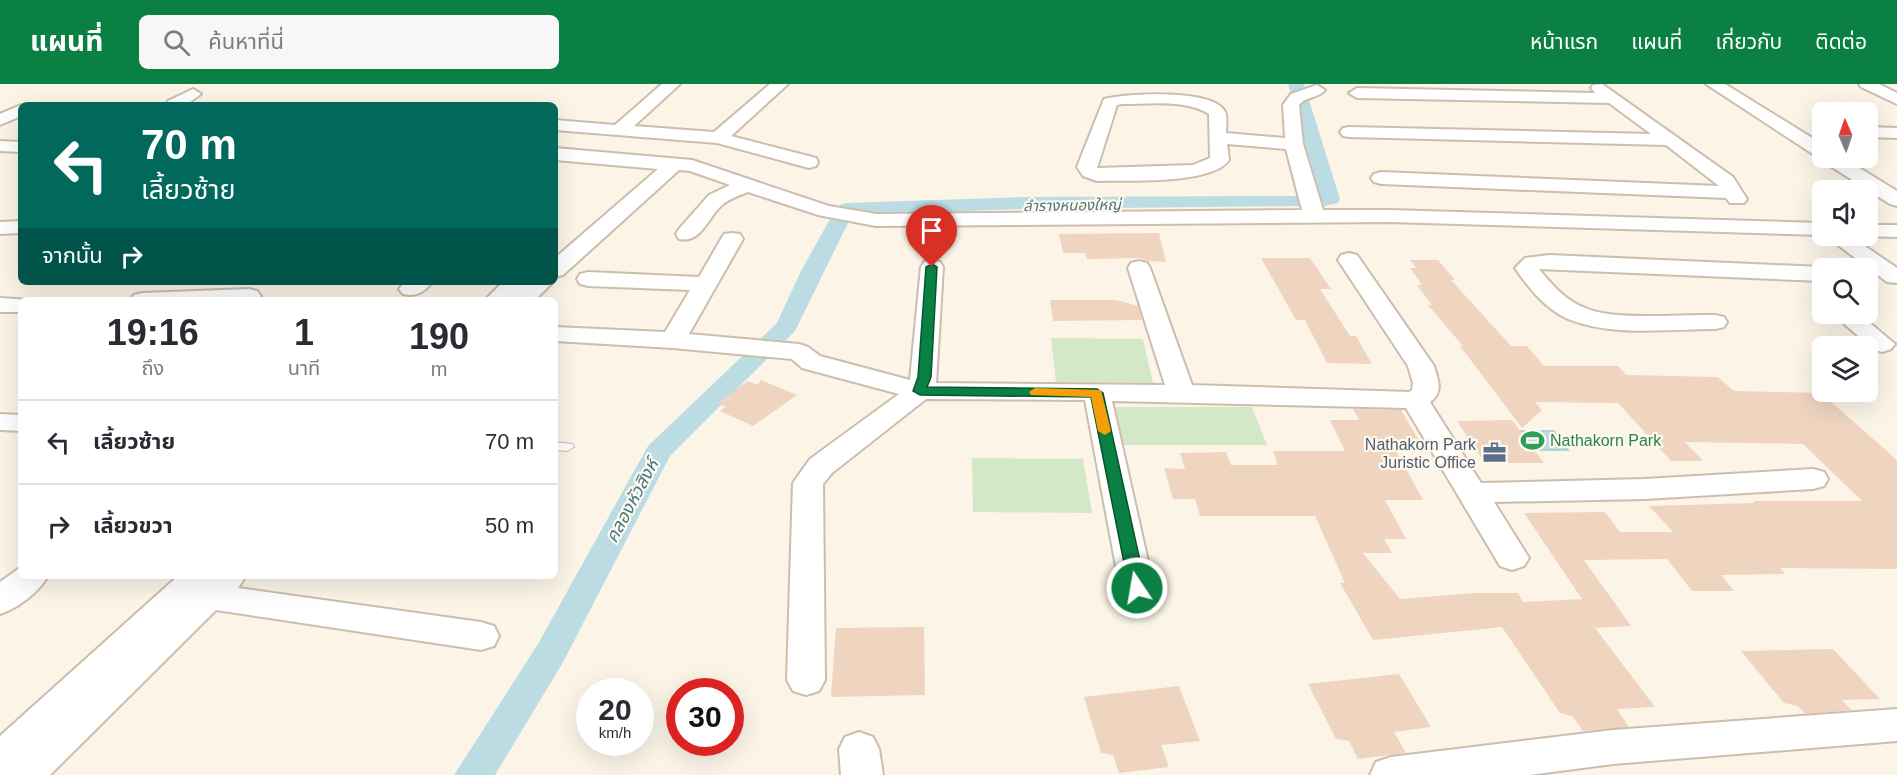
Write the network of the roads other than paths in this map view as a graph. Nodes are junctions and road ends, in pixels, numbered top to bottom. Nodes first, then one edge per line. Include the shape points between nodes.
1 (672, 84) edge
2 (780, 84) edge
3 (1714, 84) edge
4 (1867, 84) edge
5 (1357, 93) dead end
6 (193, 94) dead end
7 (1307, 94) dead end
8 (1897, 99) edge
9 (179, 102) edge
10 (18, 111) edge
11 (0, 120) edge
12 (558, 125) edge
13 (621, 128) junction
14 (1786, 129) junction
15 (0, 130) edge
16 (1812, 130) edge
17 (18, 131) edge
18 (1349, 132) dead end
19 (1878, 132) edge
20 (1897, 133) edge
21 (718, 138) junction
22 (1217, 138) junction
23 (1669, 140) junction
24 (1294, 144) junction
25 (0, 146) edge
26 (1812, 146) edge
27 (18, 147) edge
28 (558, 154) edge
29 (652, 161) junction
30 (808, 162) dead end
31 (676, 163) junction
32 (1847, 168) edge
33 (1381, 178) dead end
34 (747, 185) junction
35 (1731, 192) junction
36 (1893, 197) edge
37 (1314, 216) junction
38 (18, 227) edge
39 (1770, 227) junction
40 (0, 228) edge
41 (1812, 229) edge
42 (1878, 231) edge
43 (1897, 231) edge
44 (687, 234) dead end
45 (732, 239) dead end
46 (558, 245) edge
47 (1851, 246) edge
48 (1349, 260) dead end
49 (558, 267) edge
50 (932, 267) dead end
51 (1139, 268) dead end
52 (1795, 273) junction
53 (1812, 274) edge
54 (1878, 276) edge
55 (1896, 277) edge
56 (588, 279) dead end
57 (706, 284) junction
58 (514, 285) edge
59 (538, 285) edge
60 (1812, 287) edge
61 (251, 293) edge
62 (189, 297) edge
63 (500, 297) edge
64 (524, 297) edge
65 (0, 305) edge
66 (18, 305) edge
67 (1715, 322) dead end
68 (1857, 324) edge
69 (558, 334) edge
70 (673, 340) junction
71 (1882, 344) dead end
72 (558, 350) edge
73 (755, 356) junction
74 (920, 391) junction
75 (1097, 393) junction
76 (1181, 393) junction
77 (1415, 399) junction
78 (0, 422) edge
79 (18, 423) edge
80 (1813, 479) dead end
81 (1471, 493) junction
82 (1512, 558) dead end
83 (27, 579) edge
84 (212, 583) edge
85 (1137, 588) dead end
86 (0, 601) edge
87 (481, 636) dead end
88 (806, 680) dead end
89 (1897, 725) edge
90 (0, 761) edge
91 (23, 775) edge
92 (1391, 775) edge

1 - 13 street
2 - 21 street
3 - 14 street
4 - 8 street
5 - 23 street via 1606,93
6 - 9 street
7 - 24 street via 1291,105
10 - 11 street
12 - 13 street
13 - 21 street
14 - 16 street
14 - 26 street
15 - 17 street
18 - 23 street
19 - 20 street
21 - 30 street
22 - 22 street via 1217,112 1206,105 1122,99 1110,102 1086,167 1097,175 1193,171 1221,160
22 - 24 street
23 - 35 street via 1726,181
24 - 37 street
25 - 27 street
28 - 29 street
29 - 31 street
29 - 46 street
31 - 34 street
31 - 49 street
32 - 36 street
33 - 35 street
34 - 37 street via 825,211 876,220
34 - 44 street via 716,199
35 - 39 street
37 - 39 street
38 - 40 street
39 - 41 street
42 - 43 street
45 - 57 street
47 - 55 street
48 - 77 street via 1421,366 1425,393
50 - 74 street
51 - 76 street
52 - 53 street
52 - 60 street
52 - 67 street via 1549,262 1533,263 1526,268 1566,308 1579,314 1608,320
54 - 55 street
56 - 57 street
57 - 70 street
58 - 63 street
59 - 64 street
61 - 62 street
65 - 66 street
68 - 71 street
69 - 70 street
70 - 73 street
72 - 73 street
73 - 74 street via 790,368 811,363
74 - 75 street
74 - 88 street via 821,466 808,483
75 - 76 street
75 - 85 street
76 - 77 street
77 - 81 street
78 - 79 street
80 - 81 street via 1645,489
81 - 82 street
83 - 86 street
84 - 87 street
84 - 90 street
84 - 91 street
89 - 92 street via 1613,747

